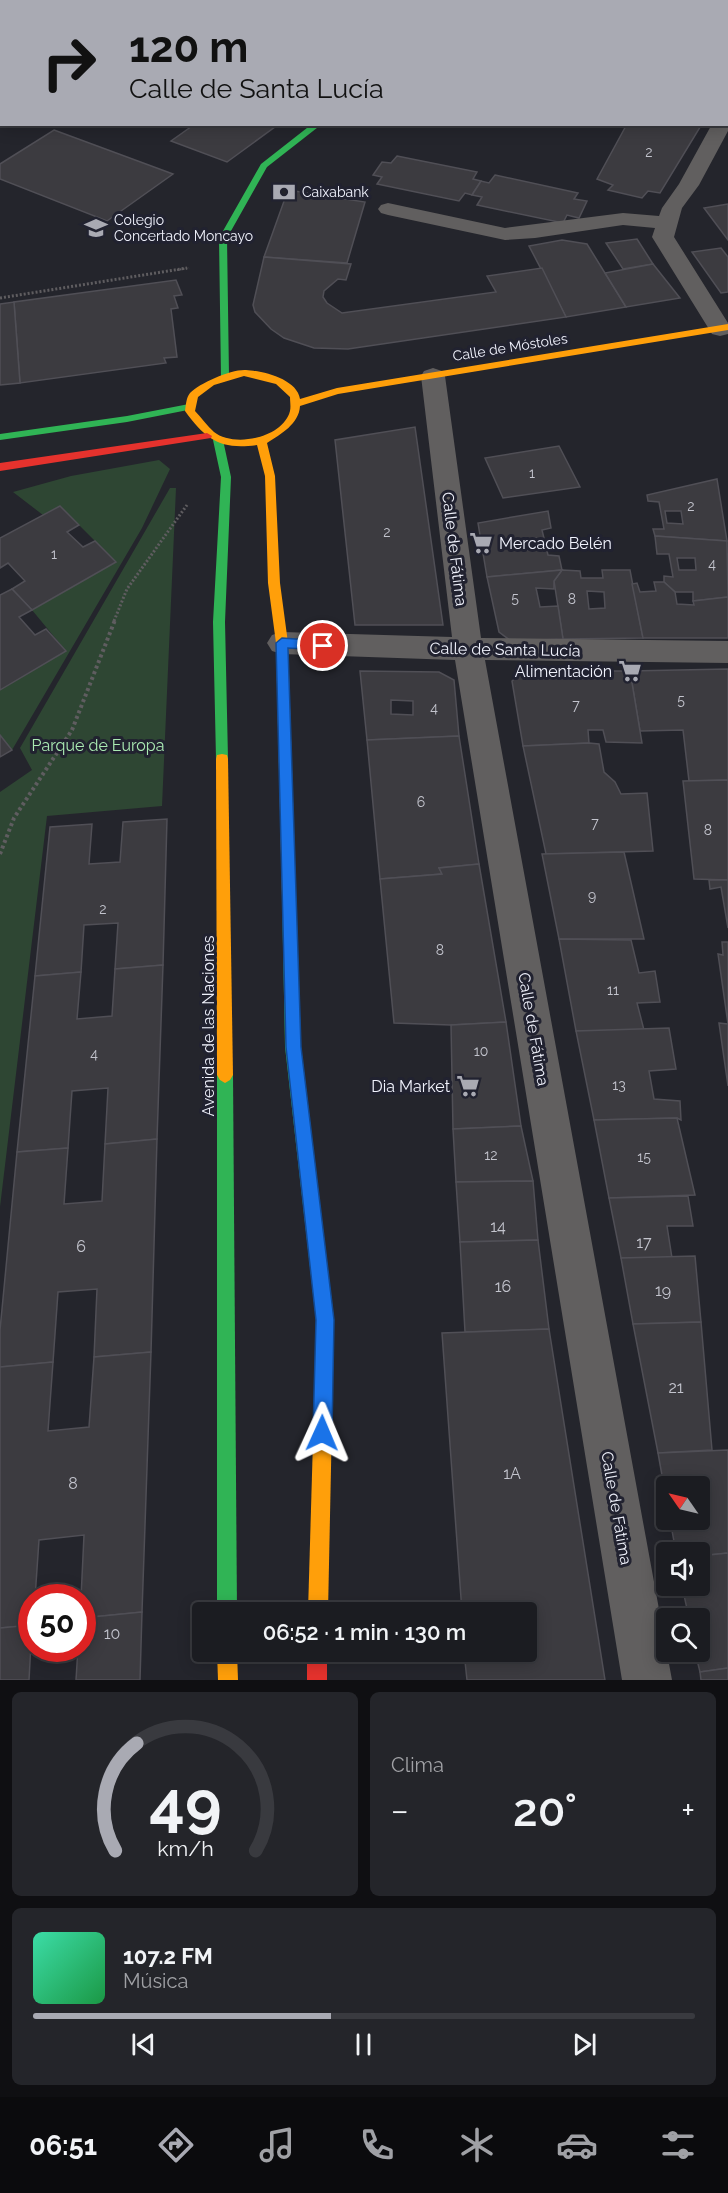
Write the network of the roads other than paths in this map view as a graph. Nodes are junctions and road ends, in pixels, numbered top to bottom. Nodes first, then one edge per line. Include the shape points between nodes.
1 (315, 126) edge
2 (721, 126) edge
3 (388, 209) dead end
4 (666, 223) junction
5 (724, 328) edge
6 (433, 375) junction
7 (224, 376) junction
8 (298, 402) junction
9 (189, 407) junction
10 (0, 437) edge
11 (212, 438) junction
12 (261, 441) junction
13 (4, 470) edge
14 (282, 643) junction
15 (468, 649) junction
16 (728, 652) edge
17 (227, 1602) edge
18 (318, 1602) edge
19 (227, 1662) edge
20 (317, 1662) edge
21 (228, 1680) edge
22 (317, 1680) edge
23 (647, 1680) edge

1 - 7 main road via 264,166 223,238
2 - 4 street
3 - 4 street via 505,234 623,219
4 - 5 street via 663,237
5 - 6 main road, Calle de Móstoles
6 - 8 main road, Calle de Móstoles via 337,391
6 - 15 street, Calle de Fátima
7 - 8 main road via 263,374 286,385
7 - 9 main road via 201,388
8 - 12 main road via 290,425
9 - 10 main road
9 - 11 main road via 196,428
11 - 12 main road
11 - 13 main road
11 - 17 main road, Avenida de las Naciones via 222,455 226,477 219,622 224,832
12 - 14 main road via 270,476 274,583
14 - 15 street, Calle de Santa Lucía
14 - 18 main road via 293,1047 325,1320
15 - 16 street, Calle de Santa Lucía
15 - 23 street, Calle de Fátima
19 - 21 main road
20 - 22 main road

